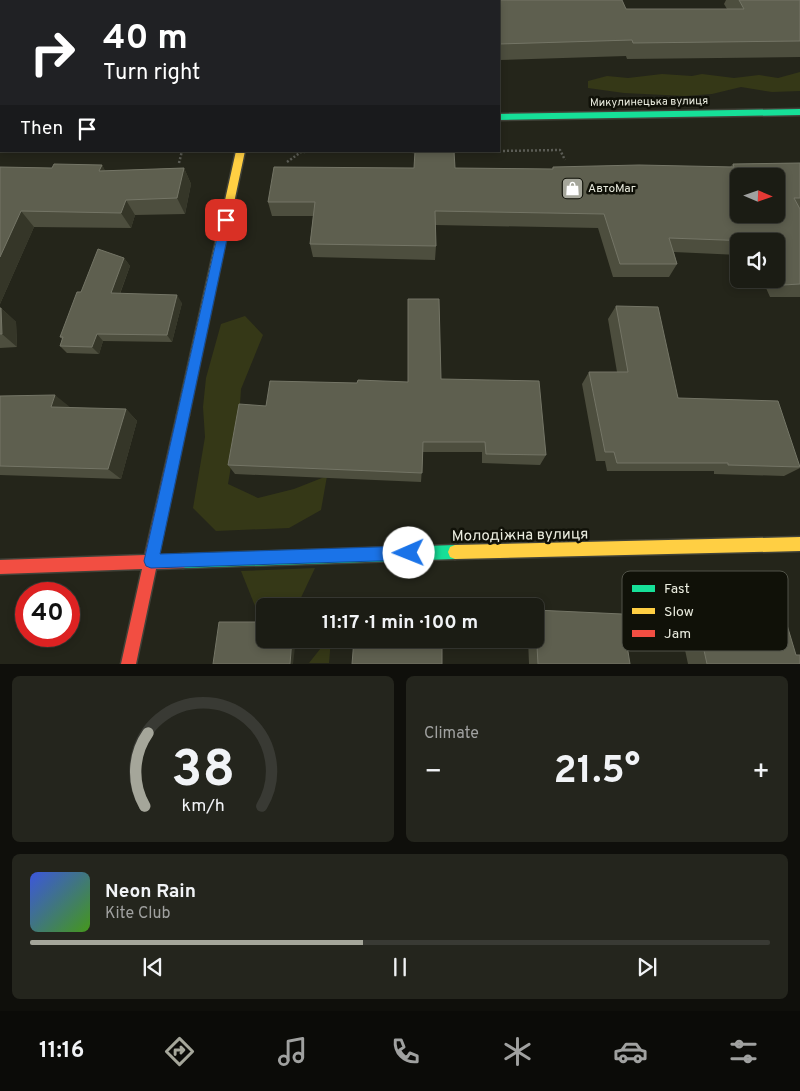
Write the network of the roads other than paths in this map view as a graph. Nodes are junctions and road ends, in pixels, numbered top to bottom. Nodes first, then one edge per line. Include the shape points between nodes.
1 (800, 112) edge
2 (500, 117) edge
3 (241, 152) edge
4 (800, 544) edge
5 (151, 561) junction
6 (0, 567) edge
7 (128, 664) edge

1 - 2 main road, Микулинецька вулиця
3 - 5 main road
4 - 5 main road, Молодіжна вулиця
5 - 6 main road, Молодіжна вулиця
5 - 7 main road

